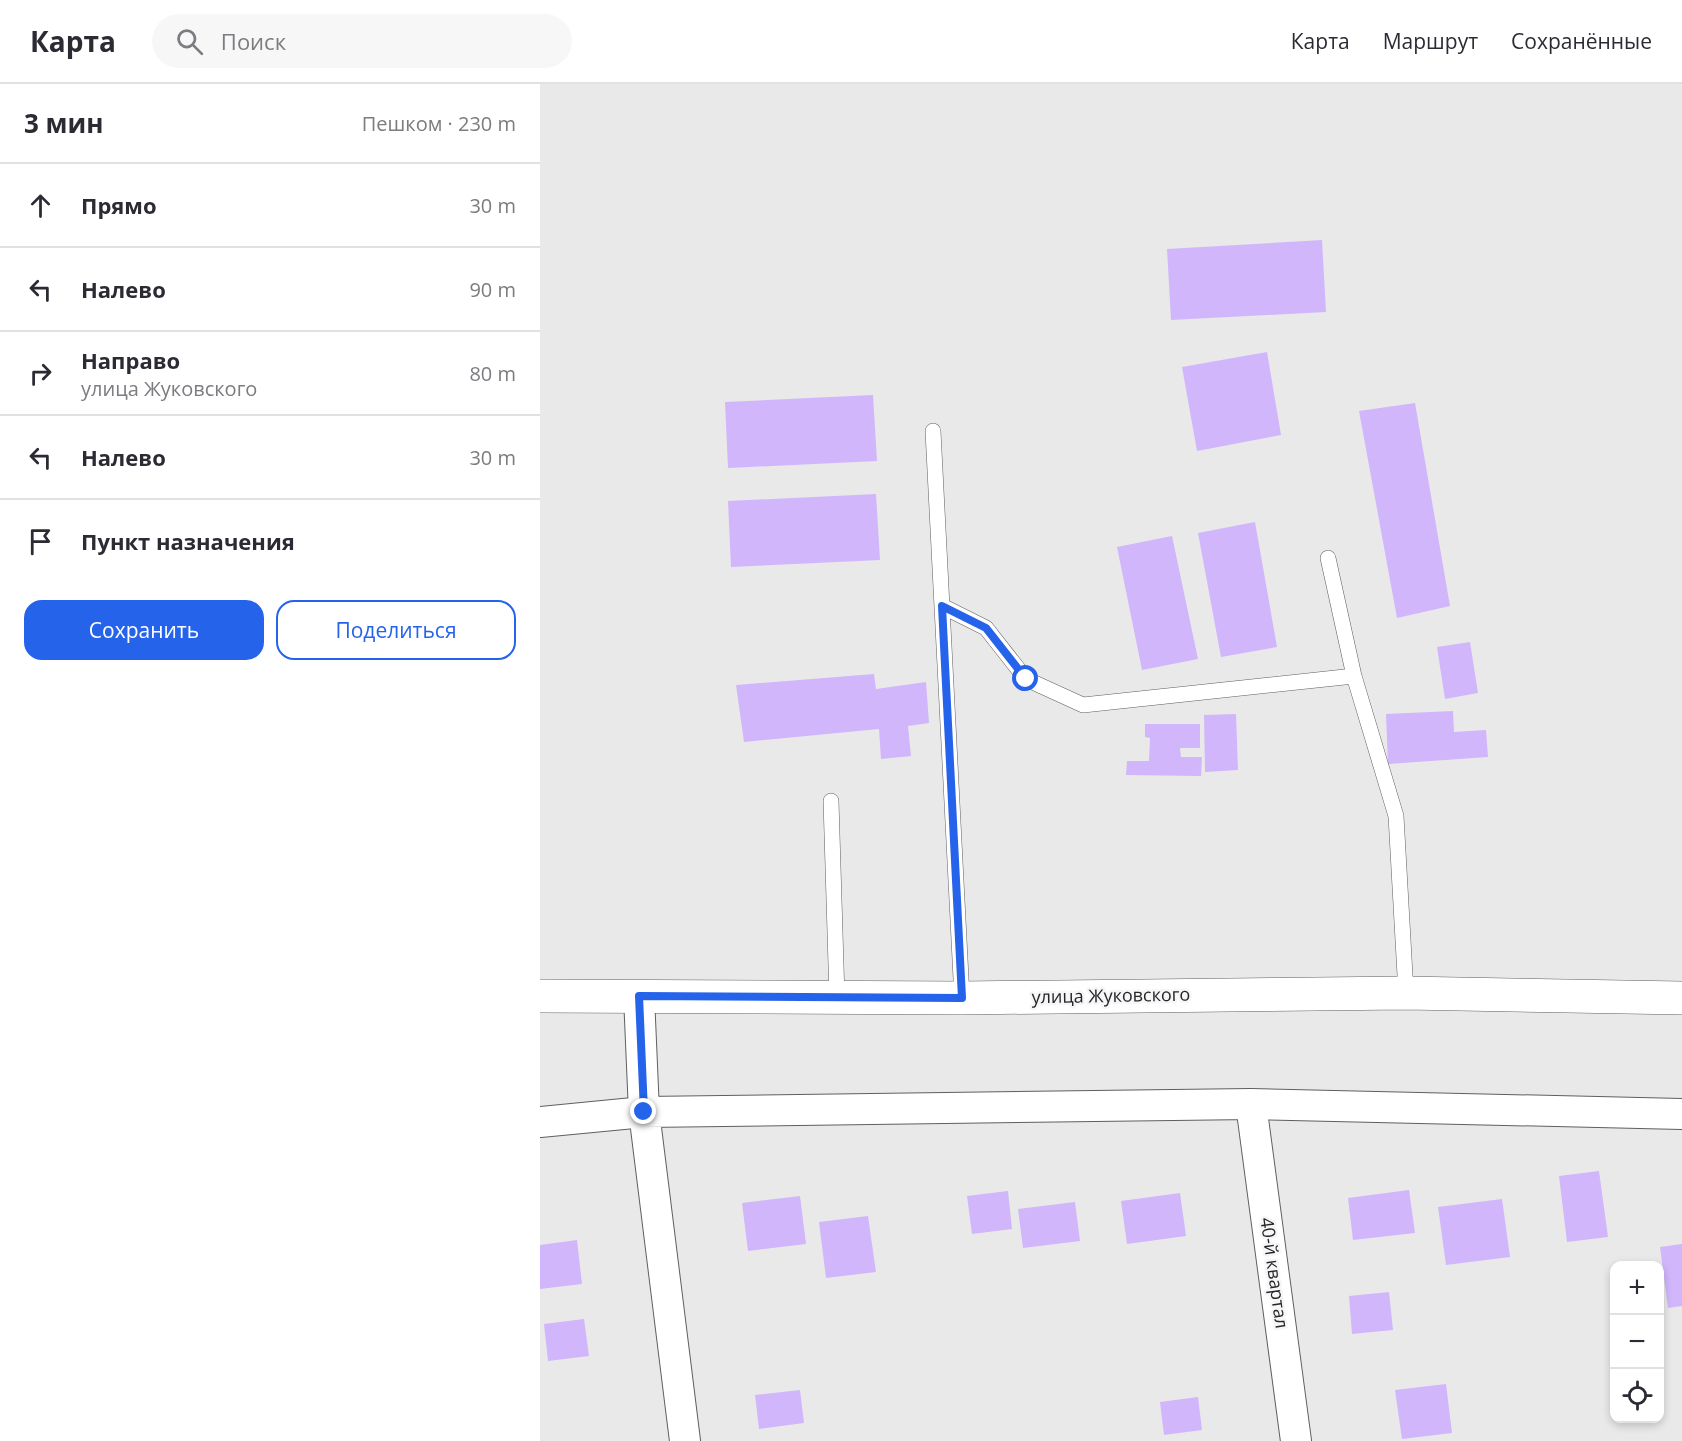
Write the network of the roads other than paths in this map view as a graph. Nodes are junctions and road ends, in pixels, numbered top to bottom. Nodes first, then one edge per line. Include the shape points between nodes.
1 (933, 431) dead end
2 (1328, 558) dead end
3 (942, 606) junction
4 (1354, 676) junction
5 (831, 801) dead end
6 (1406, 993) junction
7 (540, 996) edge
8 (639, 996) junction
9 (837, 998) junction
10 (962, 998) junction
11 (1682, 998) edge
12 (1251, 1104) junction
13 (644, 1112) junction
14 (1682, 1114) edge
15 (540, 1122) edge
16 (685, 1441) edge
17 (1296, 1441) edge

1 - 3 lane
2 - 4 lane
3 - 4 lane via 986,628 1026,679 1083,705
3 - 10 lane
4 - 6 lane via 1396,816
5 - 9 lane
6 - 10 street, улица Жуковского
6 - 11 street, улица Жуковского
7 - 8 street, улица Жуковского
8 - 9 street, улица Жуковского
8 - 13 street
9 - 10 street, улица Жуковского
12 - 13 street
12 - 14 street
12 - 17 street, 40-й квартал
13 - 15 street
13 - 16 street

